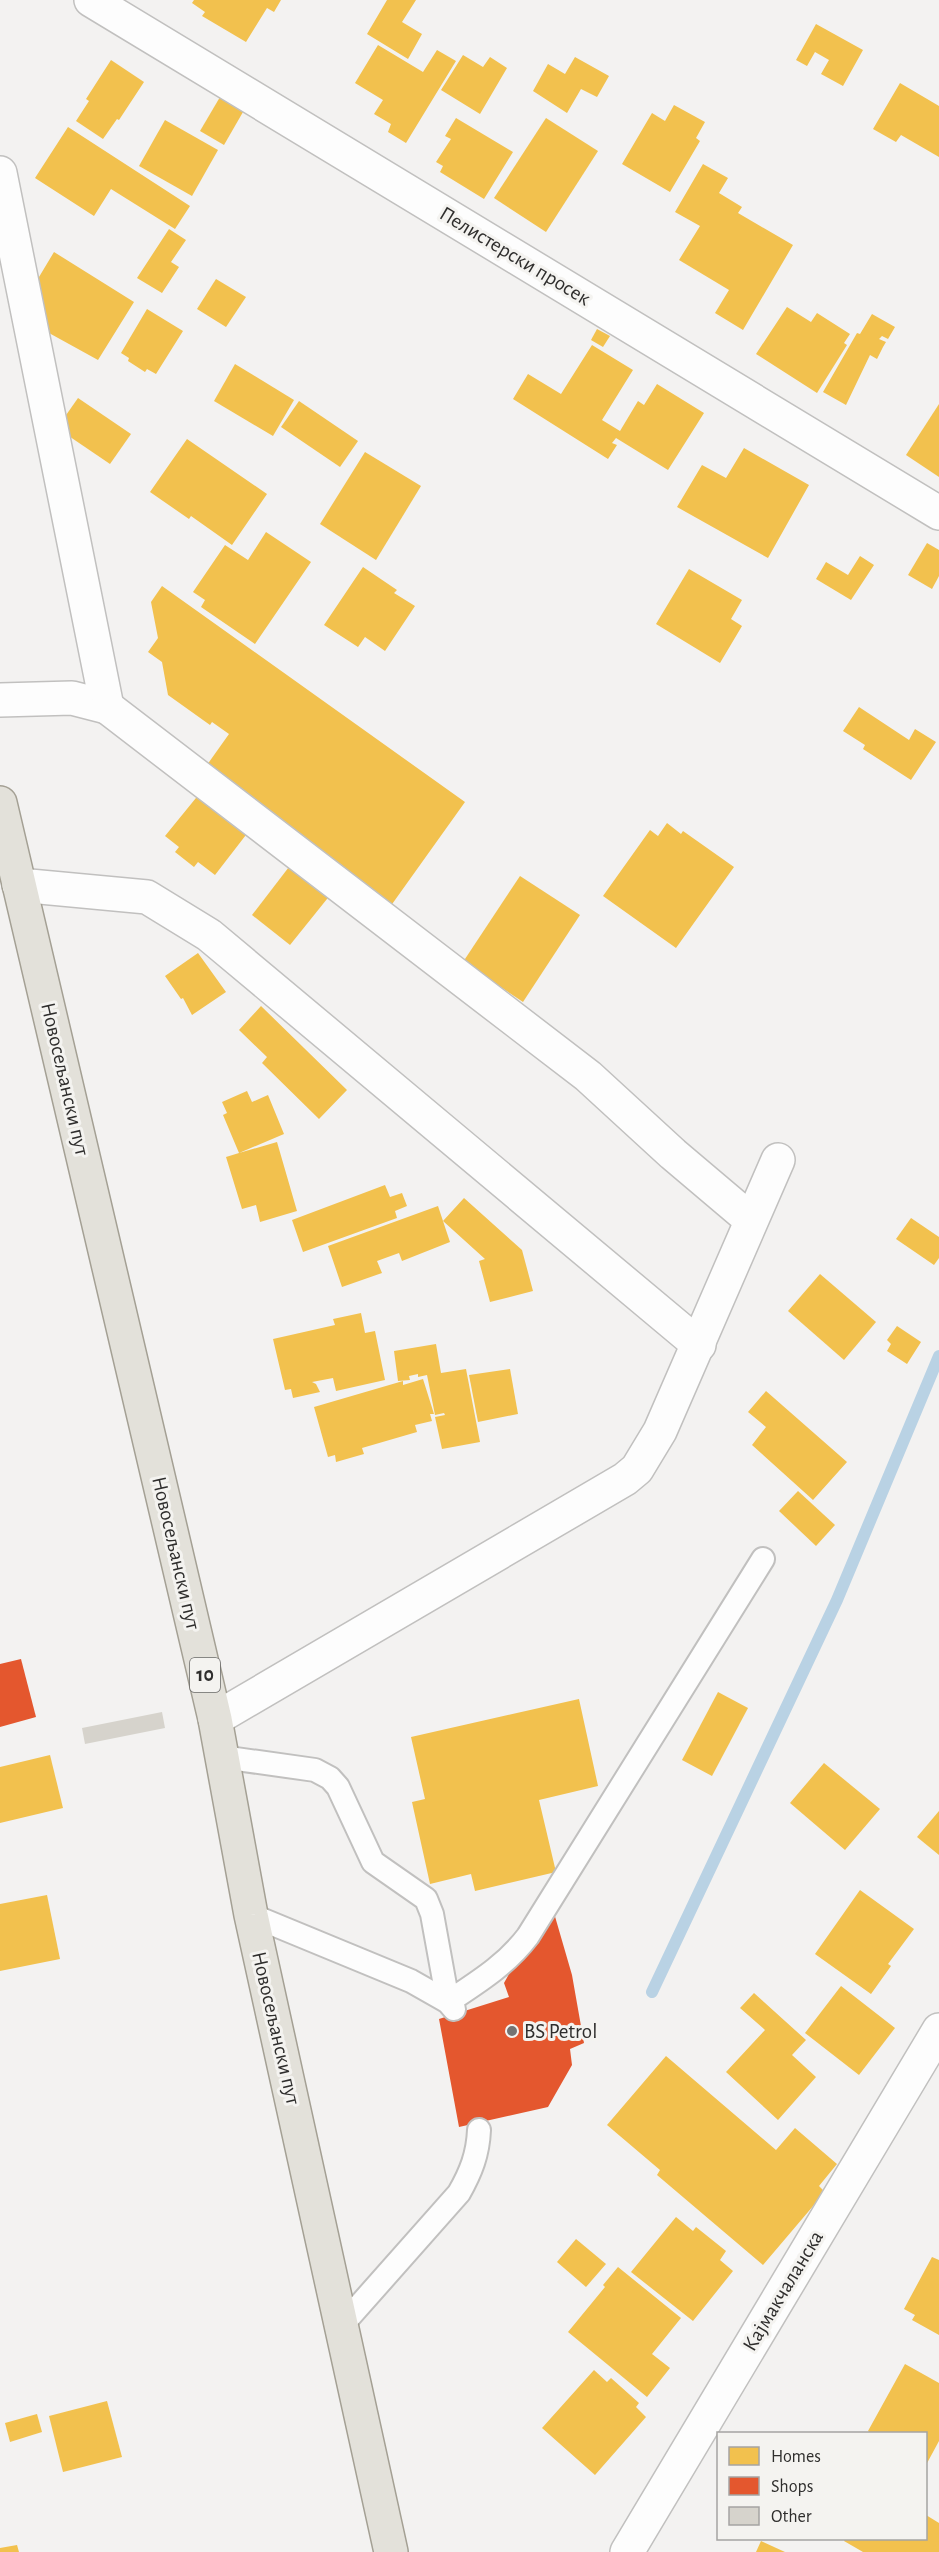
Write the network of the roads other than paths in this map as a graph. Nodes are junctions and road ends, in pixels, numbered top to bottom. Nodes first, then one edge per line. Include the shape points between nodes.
1 (91, 0) edge
2 (0, 173) edge
3 (939, 513) edge
4 (0, 700) edge
5 (107, 707) junction
6 (0, 803) edge
7 (20, 885) junction
8 (778, 1160) dead end
9 (751, 1220) junction
10 (699, 1345) junction
11 (763, 1559) dead end
12 (215, 1719) junction
13 (222, 1757) junction
14 (251, 1915) junction
15 (452, 2006) junction
16 (939, 2030) edge
17 (479, 2130) dead end
18 (343, 2324) junction
19 (391, 2552) edge
20 (627, 2552) edge

1 - 3 street, Пелистерски просек
2 - 5 street
4 - 5 street via 72,698
5 - 9 street via 588,1076
6 - 7 main road, Новосељански пут / 10
7 - 10 street via 147,897 209,935
7 - 12 main road, Новосељански пут / 10
8 - 9 street
9 - 10 street
10 - 12 street via 660,1431 637,1469 625,1479
11 - 15 lane via 528,1936 515,1954
12 - 13 main road, Новосељански пут / 10
13 - 14 main road, Новосељански пут / 10
13 - 15 lane via 315,1770 330,1778 338,1787 373,1862 426,1899
14 - 15 lane via 411,1981
14 - 18 main road, Новосељански пут / 10
16 - 20 street, Кајмакчаланска
17 - 18 lane via 471,2172 459,2193
18 - 19 main road, Новосељански пут / 10

